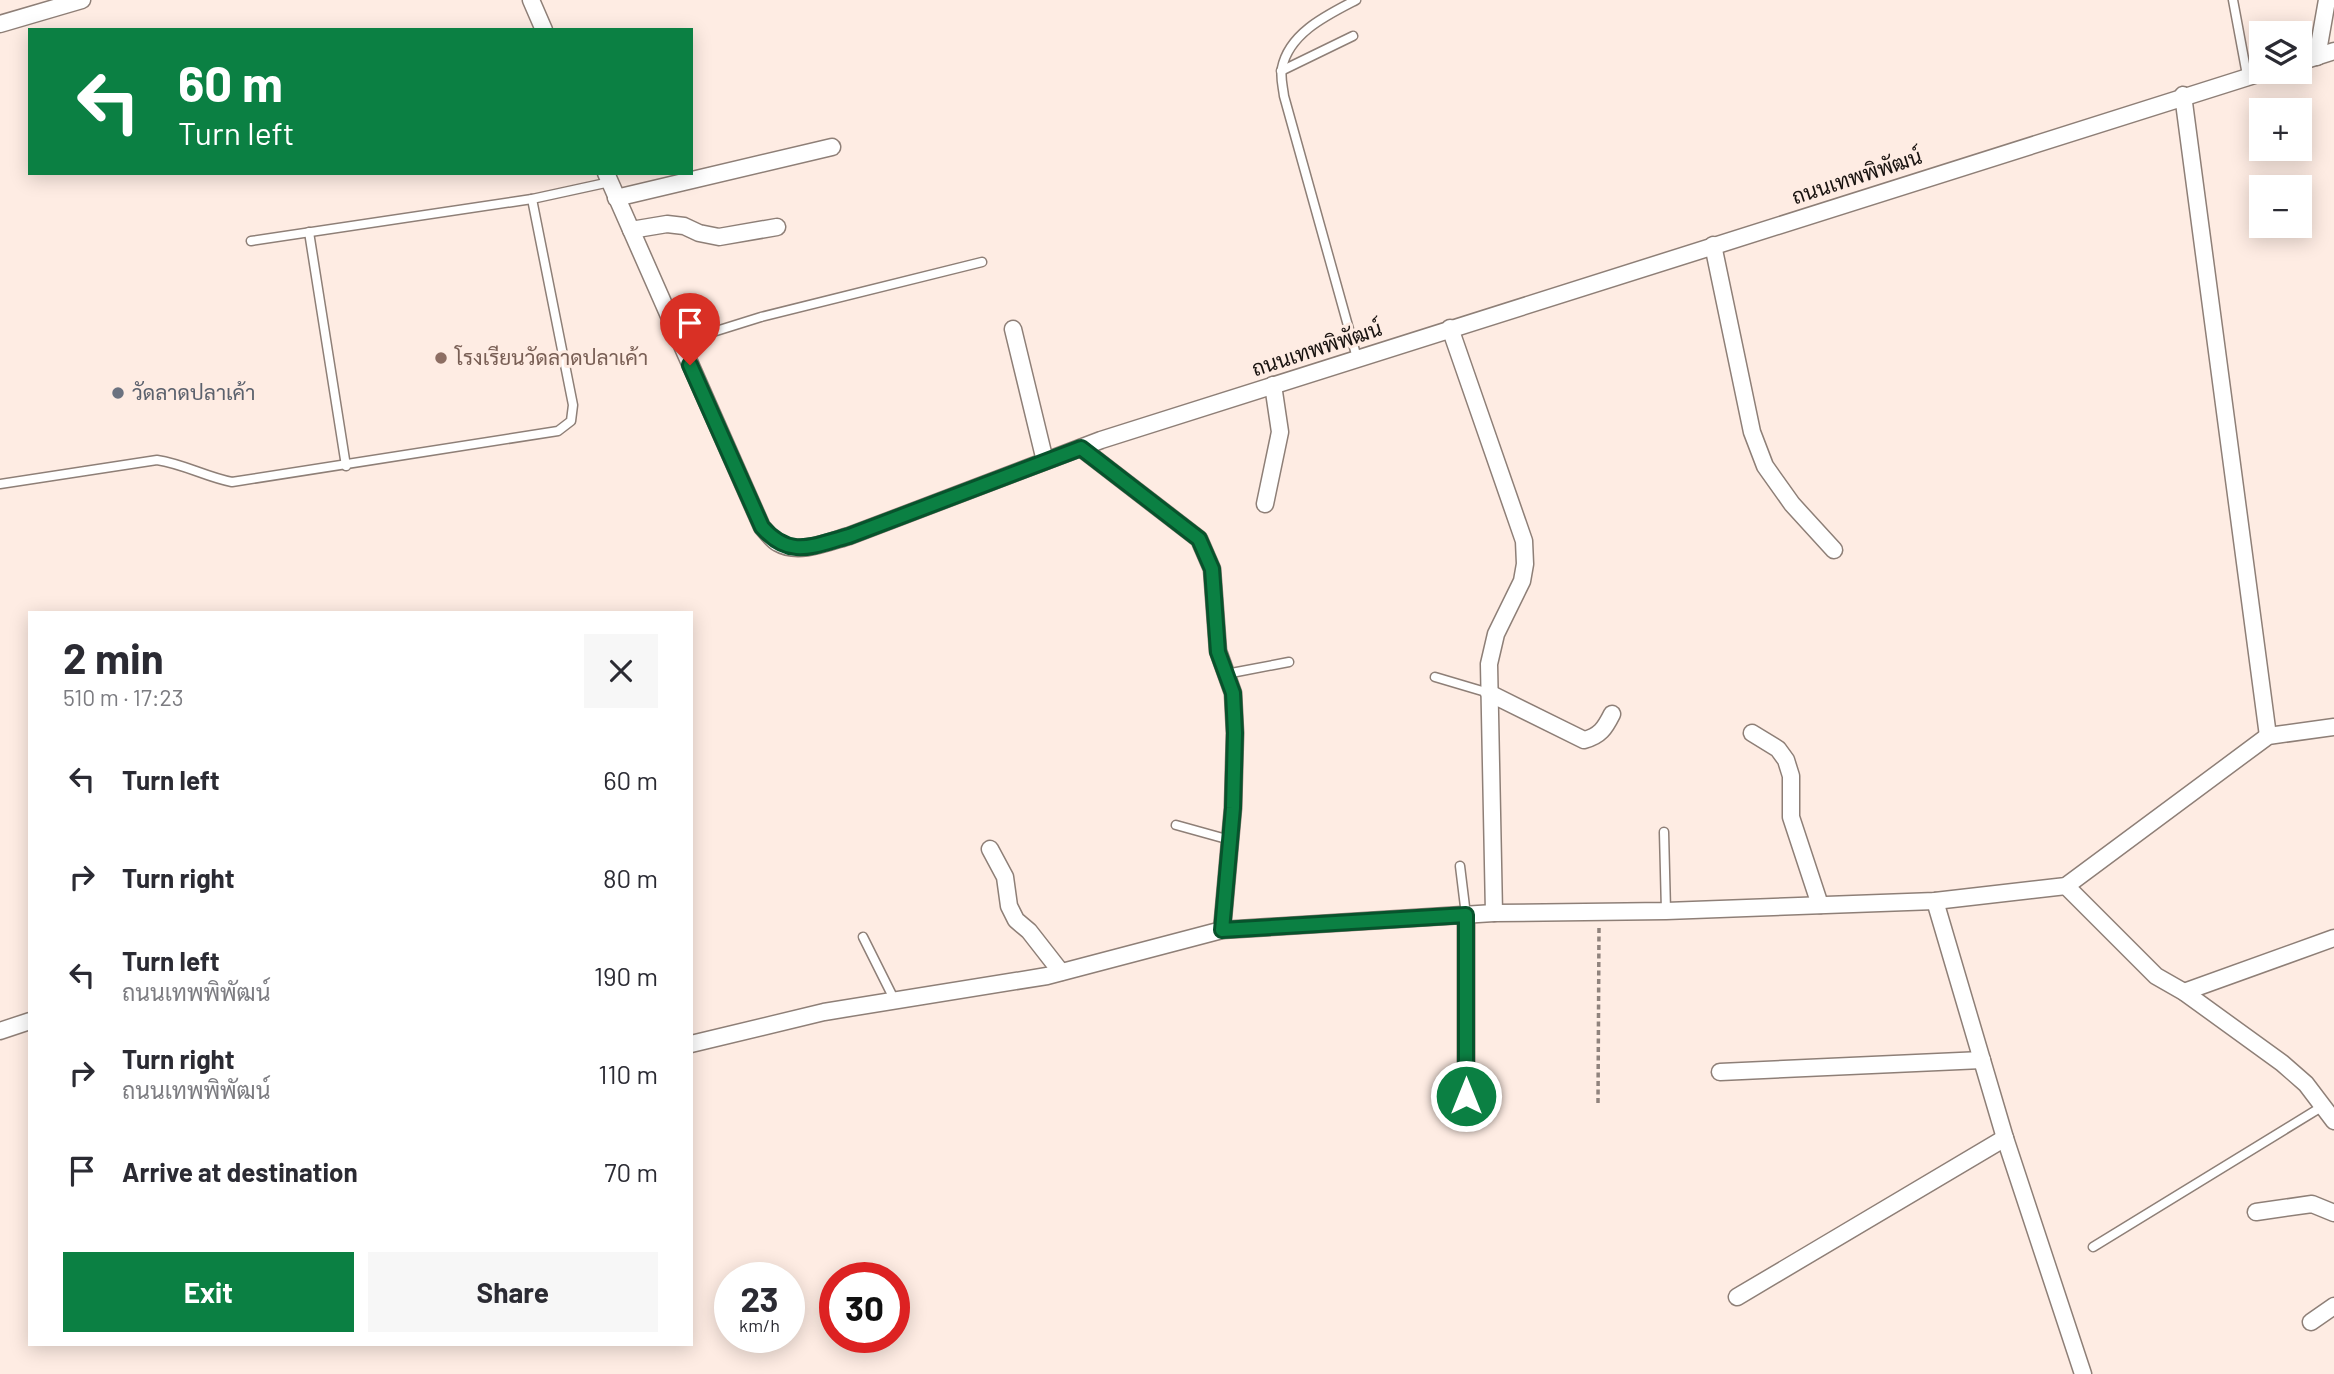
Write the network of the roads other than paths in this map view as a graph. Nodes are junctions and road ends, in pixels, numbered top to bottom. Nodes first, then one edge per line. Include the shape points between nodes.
1 (82, 0) edge
2 (531, 0) edge
3 (1356, 0) edge
4 (2233, 0) edge
5 (2327, 0) edge
6 (0, 24) edge
7 (543, 28) edge
8 (1353, 36) dead end
9 (2334, 51) edge
10 (2249, 54) edge
11 (2317, 57) junction
12 (2312, 58) edge
13 (1281, 71) junction
14 (2249, 76) edge
15 (2183, 95) junction
16 (832, 146) dead end
17 (693, 170) edge
18 (663, 175) edge
19 (611, 184) edge
20 (532, 199) junction
21 (777, 227) dead end
22 (631, 230) junction
23 (309, 232) junction
24 (251, 241) dead end
25 (1713, 245) junction
26 (982, 262) dead end
27 (1450, 328) junction
28 (1013, 329) dead end
29 (679, 342) junction
30 (1357, 358) junction
31 (1273, 385) junction
32 (1081, 448) junction
33 (1045, 461) junction
34 (346, 466) junction
35 (0, 484) edge
36 (1265, 504) dead end
37 (1834, 550) dead end
38 (1289, 662) dead end
39 (1226, 674) junction
40 (1435, 677) dead end
41 (1489, 693) junction
42 (1612, 714) dead end
43 (2334, 727) edge
44 (1752, 733) dead end
45 (2268, 736) junction
46 (1176, 825) dead end
47 (1664, 832) dead end
48 (1230, 841) junction
49 (989, 849) dead end
50 (1460, 866) dead end
51 (2066, 886) junction
52 (1935, 901) junction
53 (1819, 905) junction
54 (1666, 911) junction
55 (1494, 913) junction
56 (1466, 915) junction
57 (1222, 930) junction
58 (863, 937) dead end
59 (2334, 938) edge
60 (1061, 972) junction
61 (2185, 992) junction
62 (895, 1001) junction
63 (28, 1022) edge
64 (0, 1031) edge
65 (693, 1044) edge
66 (1982, 1060) junction
67 (1720, 1072) dead end
68 (2323, 1105) junction
69 (2334, 1121) edge
70 (1466, 1122) dead end
71 (2005, 1138) junction
72 (2256, 1212) dead end
73 (2334, 1213) edge
74 (2094, 1247) dead end
75 (1737, 1297) dead end
76 (2334, 1306) edge
77 (2311, 1322) dead end
78 (2082, 1374) edge

1 - 6 street
2 - 7 street
3 - 13 lane via 1299,37
4 - 10 lane
5 - 11 street
8 - 13 lane
9 - 11 street
11 - 12 street
13 - 30 lane via 1283,96
14 - 15 street, ถนนเทพพิพัฒน์
15 - 25 street, ถนนเทพพิพัฒน์
15 - 45 street
16 - 17 street
18 - 19 street
19 - 20 lane
19 - 22 street, ถนนเทพพิพัฒน์
20 - 23 lane
20 - 34 lane via 573,405 570,421 558,431
21 - 22 street via 719,237 667,224
22 - 29 street, ถนนเทพพิพัฒน์
23 - 24 lane
23 - 34 lane
25 - 27 street, ถนนเทพพิพัฒน์
25 - 37 street via 1752,432 1765,466
26 - 29 lane
27 - 30 street, ถนนเทพพิพัฒน์
27 - 41 street via 1524,541 1522,581 1496,634
28 - 33 street
29 - 33 street, ถนนเทพพิพัฒน์ via 762,527 776,543 790,548 849,536
30 - 31 street, ถนนเทพพิพัฒน์
31 - 32 street, ถนนเทพพิพัฒน์
31 - 36 street via 1280,432
32 - 33 street, ถนนเทพพิพัฒน์
32 - 39 street via 1199,539 1212,569 1218,652
34 - 35 lane via 232,482 157,460
38 - 39 lane
39 - 48 street via 1233,693 1235,733
40 - 41 lane
41 - 42 street via 1584,740 1605,728
41 - 55 street
43 - 45 street
44 - 53 street via 1786,760 1791,776 1791,817
45 - 51 street
46 - 48 lane
47 - 54 lane
48 - 57 street
49 - 60 street via 1005,877 1016,920
50 - 56 lane
51 - 52 street
51 - 61 street via 2130,953 2156,976
52 - 53 street
52 - 66 street
53 - 54 street
54 - 55 street
55 - 56 street
56 - 57 street
56 - 70 street
57 - 60 street
58 - 62 lane
59 - 61 street
60 - 62 street
61 - 68 street via 2282,1063
62 - 65 street
63 - 64 street
66 - 67 street
66 - 71 street
68 - 69 street
68 - 74 lane
71 - 75 street
71 - 78 street
72 - 73 street via 2312,1204
76 - 77 street

